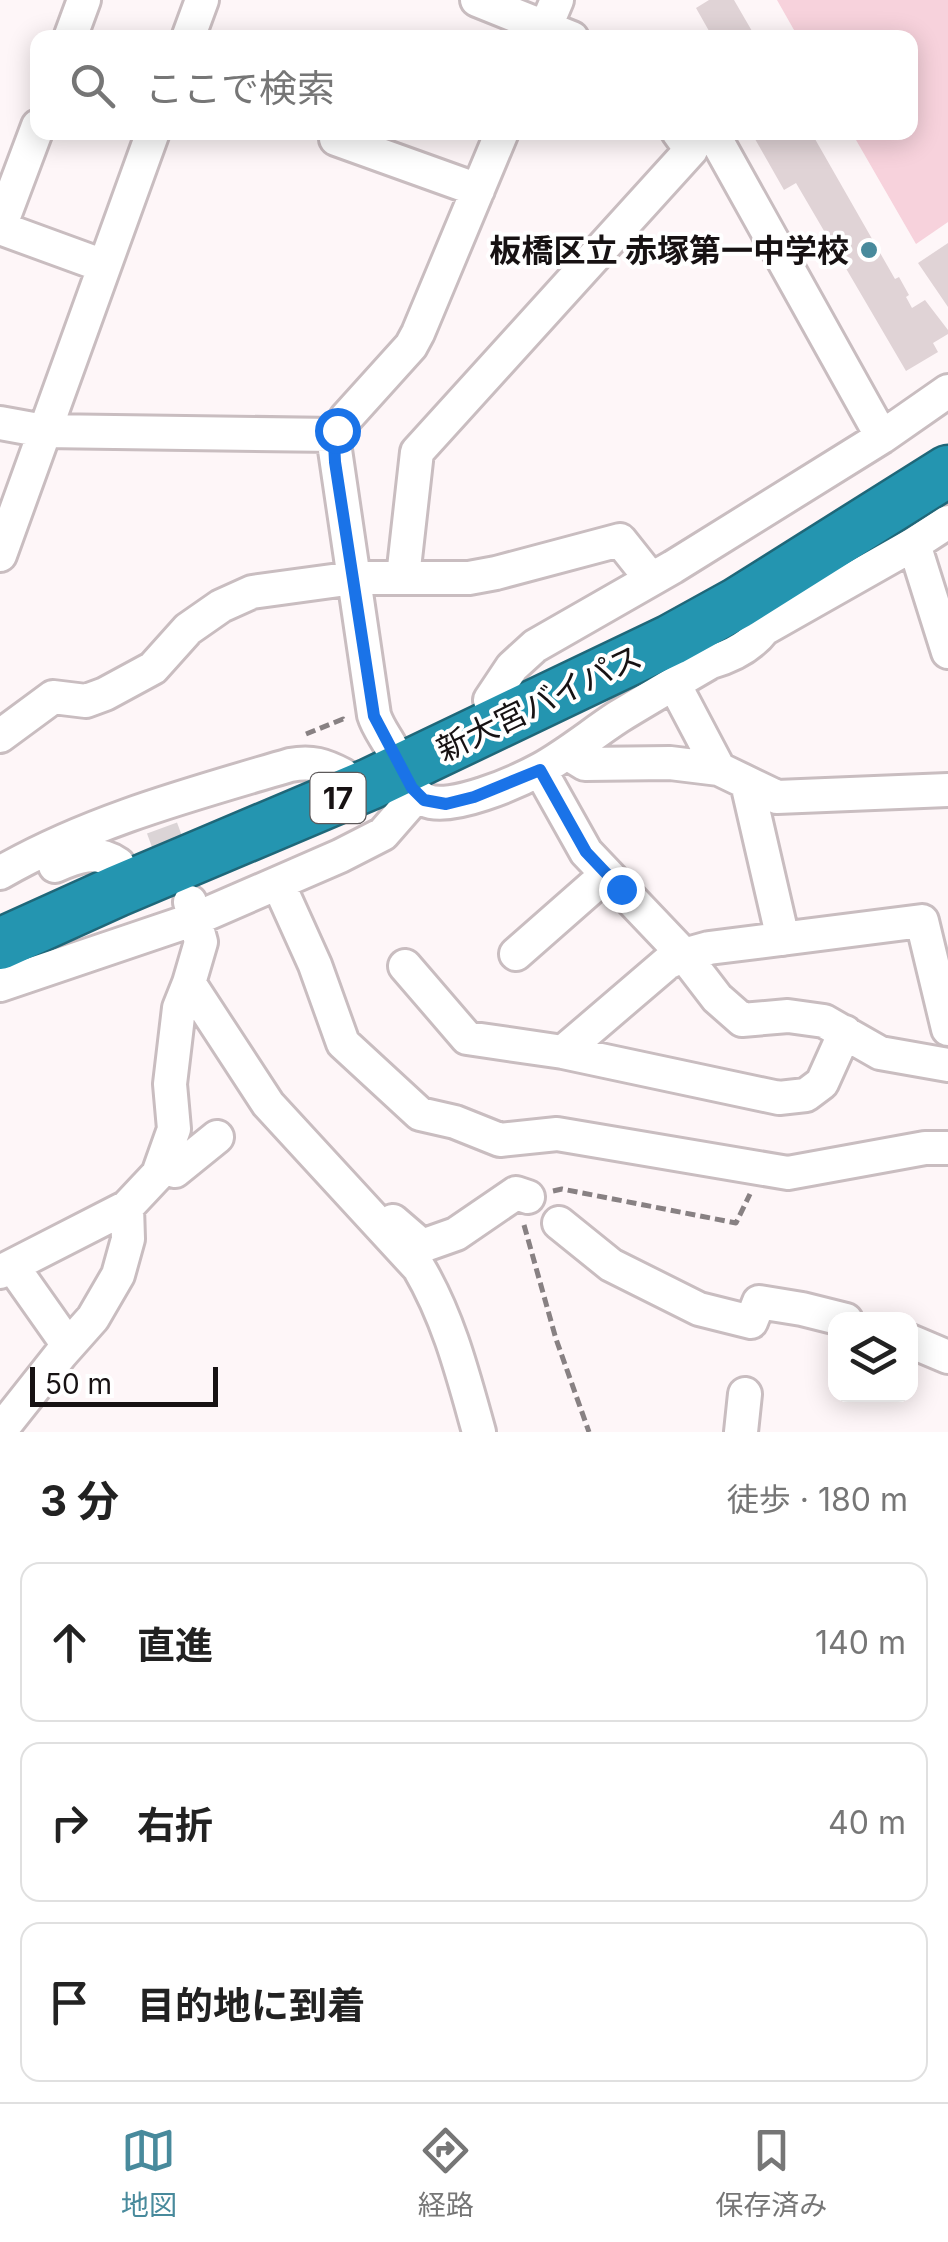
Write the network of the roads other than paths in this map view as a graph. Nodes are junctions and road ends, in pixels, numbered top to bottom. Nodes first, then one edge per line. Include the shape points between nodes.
1 (84, 0) edge
2 (202, 0) edge
3 (477, 0) edge
4 (554, 26) edge
5 (73, 30) edge
6 (191, 30) edge
7 (33, 140) edge
8 (150, 140) edge
9 (339, 140) edge
10 (499, 140) edge
11 (684, 140) edge
12 (716, 140) edge
13 (478, 190) junction
14 (0, 228) edge
15 (104, 266) junction
16 (948, 391) edge
17 (0, 423) edge
18 (44, 431) junction
19 (336, 435) junction
20 (882, 437) junction
21 (948, 444) edge
22 (948, 471) edge
23 (948, 522) edge
24 (914, 544) junction
25 (0, 555) edge
26 (404, 577) junction
27 (354, 578) junction
28 (650, 580) junction
29 (946, 637) edge
30 (682, 697) dead end
31 (490, 700) junction
32 (0, 736) edge
33 (553, 761) junction
34 (404, 772) junction
35 (343, 774) junction
36 (733, 776) junction
37 (948, 790) edge
38 (607, 874) junction
39 (1, 882) edge
40 (278, 883) junction
41 (192, 911) junction
42 (782, 939) junction
43 (0, 944) edge
44 (516, 954) dead end
45 (684, 955) junction
46 (405, 966) dead end
47 (189, 983) junction
48 (0, 984) edge
49 (948, 1029) edge
50 (845, 1032) junction
51 (563, 1052) junction
52 (948, 1065) edge
53 (217, 1137) dead end
54 (948, 1148) edge
55 (163, 1177) junction
56 (522, 1194) road end
57 (127, 1207) junction
58 (369, 1212) junction
59 (559, 1224) dead end
60 (6, 1270) edge
61 (828, 1316) edge
62 (918, 1344) edge
63 (68, 1345) junction
64 (948, 1357) edge
65 (746, 1394) dead end
66 (0, 1432) edge
67 (479, 1432) edge
68 (742, 1432) edge

1 - 5 street
2 - 6 street
3 - 4 street
7 - 14 street
8 - 15 street
9 - 13 street
10 - 13 street
11 - 26 street via 691,150 416,452
12 - 20 street
13 - 19 street via 411,346
14 - 15 street
15 - 18 street
16 - 20 street
17 - 18 street
18 - 19 street
18 - 25 street
19 - 27 street
20 - 28 street
21 - 31 highway, 新大宮バイパス / 17 via 765,562
22 - 34 highway, 新大宮バイパス / 17 via 705,622
23 - 24 street
24 - 29 street
24 - 33 street
26 - 27 street
26 - 28 street via 469,578 620,540
27 - 32 street via 252,592 188,629 153,668 86,702 53,698
27 - 34 street via 374,716
28 - 31 street via 534,646
30 - 36 street
31 - 34 highway, 新大宮バイパス / 17
33 - 34 street via 453,803 438,804
33 - 36 street via 670,763
33 - 38 street via 586,852
34 - 35 highway, 新大宮バイパス / 17
34 - 40 street via 383,834
34 - 43 highway, 新大宮バイパス / 17
35 - 39 highway, 新大宮バイパス / 17 via 118,864
35 - 39 street via 305,762 155,818 104,824
36 - 37 street via 777,797
36 - 42 street
38 - 44 street
38 - 45 street
40 - 41 street
40 - 54 street via 343,1044 420,1114 500,1140 556,1134 788,1173
41 - 47 street via 201,942
41 - 48 street
42 - 45 street
42 - 49 street via 922,920
45 - 50 street via 742,1020 788,1016
45 - 51 street
46 - 51 street via 467,1038
47 - 55 street via 179,1008 170,1084 174,1130 158,1174
47 - 58 street via 268,1104
50 - 51 street via 822,1083 806,1095 779,1098
50 - 52 street via 880,1053
53 - 55 street
55 - 57 street
56 - 58 street via 456,1234 422,1246 380,1210
57 - 60 street
57 - 63 street via 128,1240 118,1275
58 - 67 street via 437,1298
59 - 61 street via 611,1265 698,1309 751,1322 759,1302
60 - 63 street
62 - 64 street
63 - 66 street
65 - 68 street

